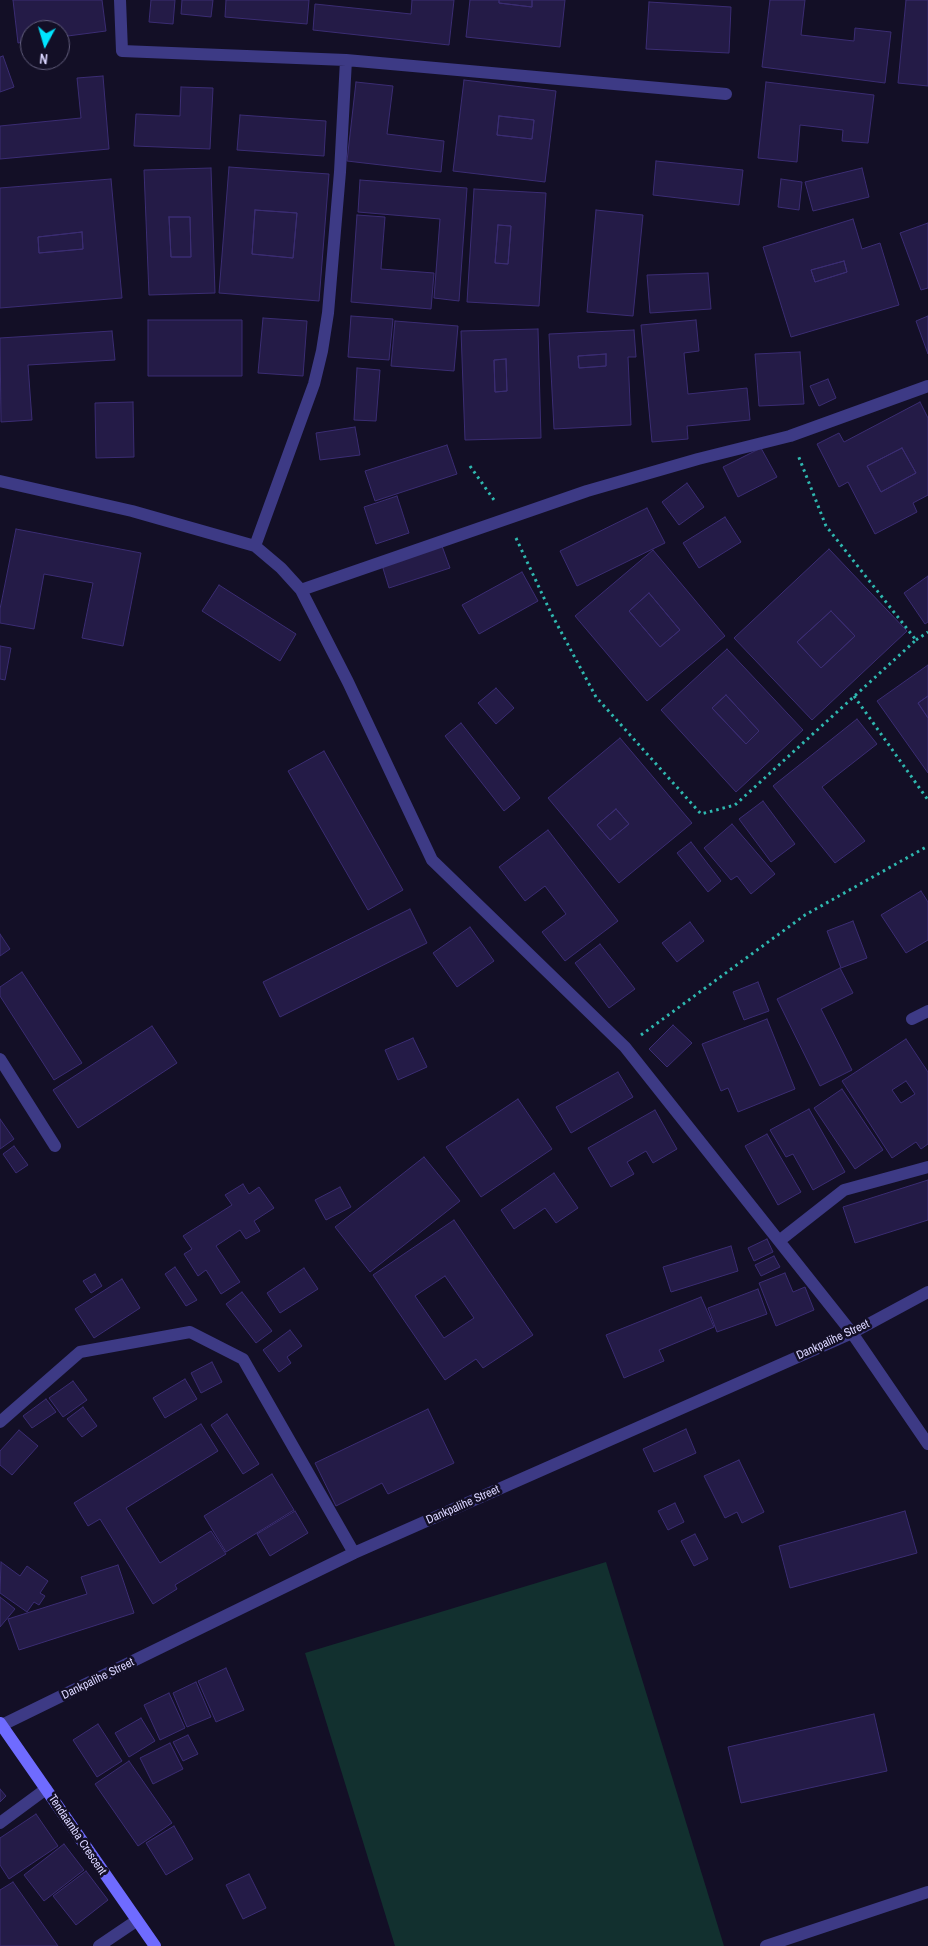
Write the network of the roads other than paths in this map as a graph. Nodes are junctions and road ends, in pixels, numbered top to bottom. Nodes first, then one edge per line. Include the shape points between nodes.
1 (120, 0) edge
2 (346, 60) junction
3 (726, 94) dead end
4 (928, 386) edge
5 (0, 482) edge
6 (255, 546) junction
7 (300, 590) junction
8 (928, 1011) edge
9 (912, 1019) dead end
10 (0, 1059) edge
11 (55, 1146) dead end
12 (928, 1167) edge
13 (780, 1242) junction
14 (928, 1292) edge
15 (852, 1332) junction
16 (0, 1422) edge
17 (928, 1444) edge
18 (354, 1553) junction
19 (1, 1724) edge
20 (46, 1789) junction
21 (0, 1823) edge
22 (928, 1892) edge
23 (136, 1920) junction
24 (99, 1946) edge
25 (155, 1946) edge
26 (766, 1946) edge

1 - 2 street via 122,51
2 - 3 street
2 - 6 street via 328,313 322,351 314,384
4 - 7 street via 790,436 587,491
5 - 6 street via 132,511
6 - 7 street
7 - 13 street via 348,682 432,860 625,1047
8 - 9 street
10 - 11 street
12 - 13 street via 844,1190
13 - 15 street
14 - 15 street, Dankpalihe Street
15 - 17 street
15 - 18 street, Dankpalihe Street
16 - 18 street via 80,1352 190,1332 243,1359
18 - 19 street, Dankpalihe Street
19 - 20 street, Tendaamba Crescent
20 - 21 street
20 - 23 street, Tendaamba Crescent
22 - 26 street
23 - 24 street
23 - 25 street, Tendaamba Crescent

